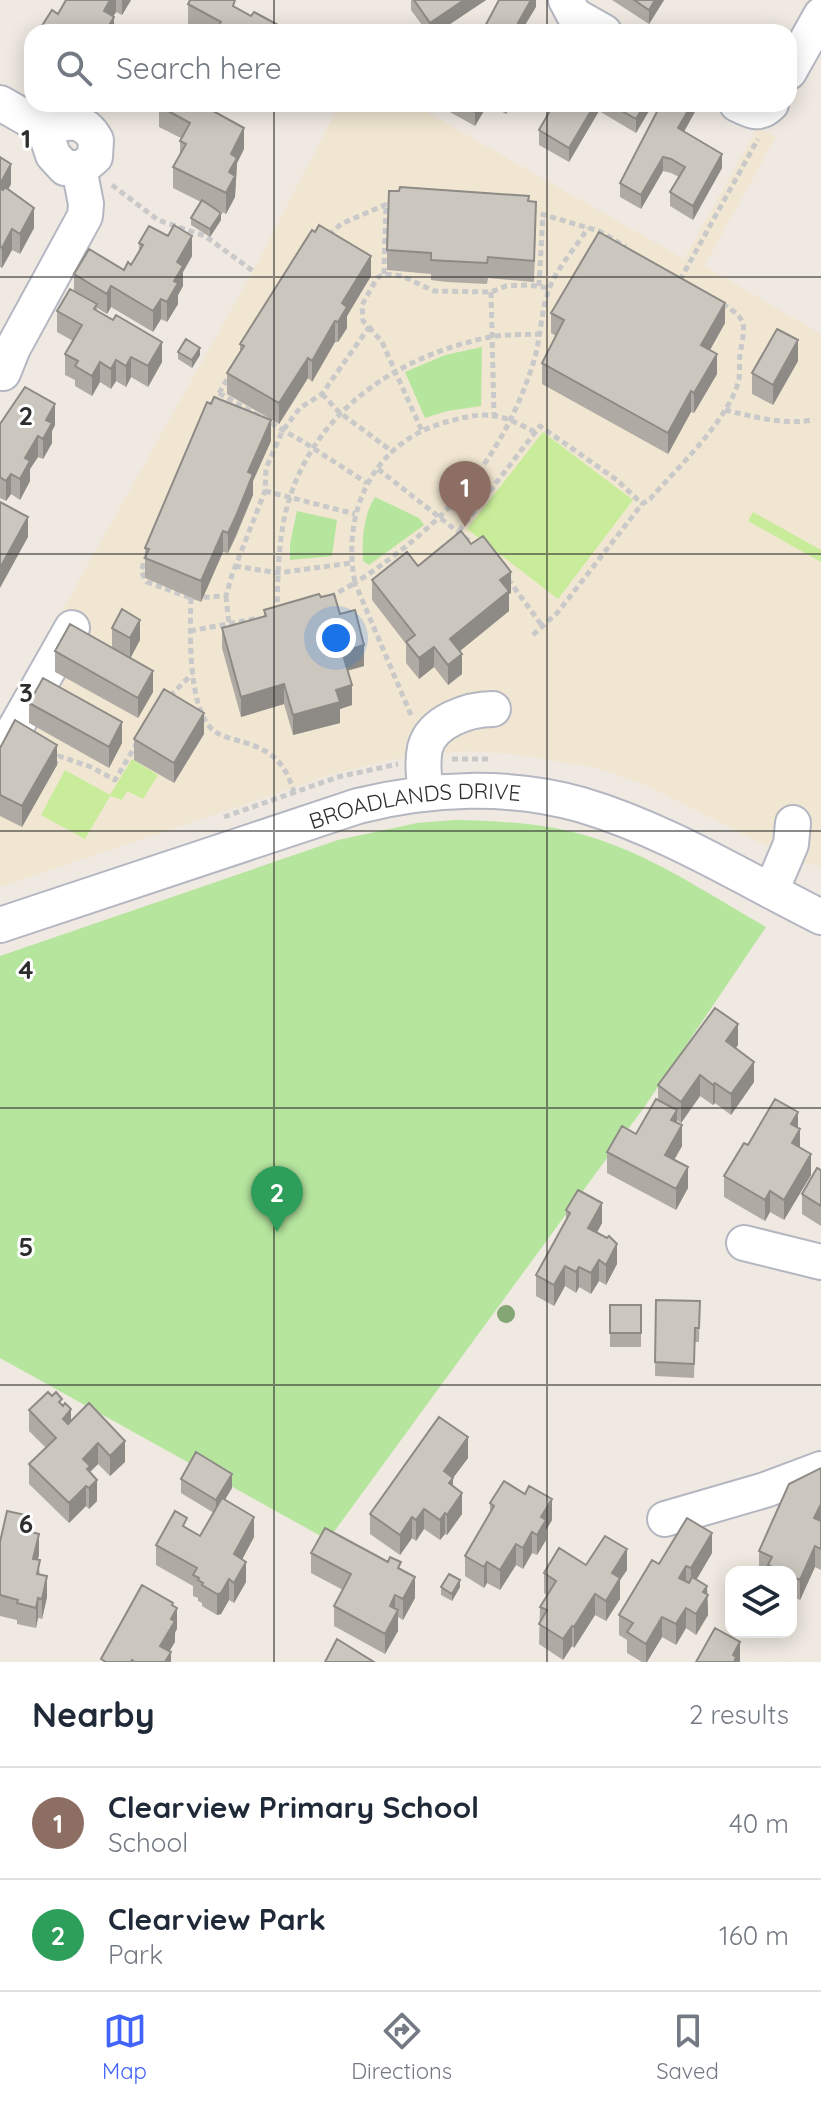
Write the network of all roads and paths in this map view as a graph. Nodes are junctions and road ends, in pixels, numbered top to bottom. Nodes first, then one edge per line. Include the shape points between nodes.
1 (566, 0) edge
2 (821, 15) edge
3 (590, 24) edge
4 (797, 58) edge
5 (0, 103) edge
6 (760, 112) edge
7 (92, 175) junction
8 (408, 202) edge
9 (386, 203) junction
10 (525, 210) edge
11 (543, 213) junction
12 (588, 228) junction
13 (322, 241) edge
14 (626, 248) edge
15 (367, 270) edge
16 (253, 271) dead end
17 (667, 272) edge
18 (381, 275) junction
19 (680, 280) junction
20 (539, 286) junction
21 (691, 286) edge
22 (549, 288) junction
23 (491, 292) junction
24 (714, 300) edge
25 (369, 327) junction
26 (539, 334) junction
27 (493, 337) junction
28 (395, 372) junction
29 (3, 373) dead end
30 (230, 374) edge
31 (219, 393) junction
32 (322, 394) junction
33 (210, 410) edge
34 (725, 410) junction
35 (339, 412) junction
36 (494, 415) junction
37 (509, 420) junction
38 (814, 420) dead end
39 (283, 430) junction
40 (422, 431) junction
41 (535, 432) junction
42 (265, 434) edge
43 (278, 441) junction
44 (312, 448) junction
45 (393, 452) junction
46 (378, 469) junction
47 (367, 483) junction
48 (265, 491) junction
49 (290, 497) junction
50 (642, 504) junction
51 (355, 514) junction
52 (440, 518) junction
53 (459, 531) junction
54 (150, 548) edge
55 (480, 550) edge
56 (351, 563) junction
57 (235, 566) junction
58 (501, 570) edge
59 (278, 573) junction
60 (355, 583) junction
61 (226, 596) junction
62 (191, 598) junction
63 (324, 599) edge
64 (290, 610) edge
65 (277, 614) junction
66 (229, 625) junction
67 (543, 627) junction
68 (72, 628) edge
69 (190, 631) junction
70 (533, 635) dead end
71 (192, 674) junction
72 (181, 705) edge
73 (493, 709) dead end
74 (194, 714) edge
75 (411, 715) dead end
76 (206, 722) junction
77 (142, 734) edge
78 (0, 755) edge
79 (52, 769) edge
80 (294, 792) dead end
81 (426, 793) junction
82 (793, 823) dead end
83 (771, 891) junction
84 (821, 917) edge
85 (0, 925) edge
86 (744, 1243) dead end
87 (821, 1262) edge
88 (821, 1469) edge
89 (665, 1519) dead end

1 - 3 street via 574,15
2 - 4 street
5 - 7 street via 44,128 48,145 65,168
6 - 19 path via 762,133
7 - 16 path via 158,220 205,236
7 - 29 street via 85,216
8 - 9 path
9 - 13 path via 341,224
9 - 18 path
10 - 11 path
11 - 12 path
11 - 20 path
12 - 14 path
12 - 22 path
15 - 18 path
17 - 19 path
18 - 23 path via 402,276 434,291
18 - 25 path via 362,305
19 - 21 path
20 - 22 path
20 - 23 path via 506,286
22 - 26 path
23 - 27 path
24 - 34 path via 737,313 745,329 738,381
25 - 28 path
25 - 32 path
26 - 27 path
26 - 37 path via 533,365
27 - 28 path via 438,351
27 - 36 path
28 - 35 path
28 - 40 path
30 - 31 path
31 - 33 path
31 - 39 path
32 - 35 path
32 - 39 path via 300,408
34 - 38 path via 796,423
34 - 50 path
35 - 44 path
35 - 45 path
36 - 37 path
36 - 40 path
37 - 41 path
37 - 52 path via 467,490
39 - 43 path
39 - 44 path
40 - 45 path
41 - 50 path via 540,426 587,457
41 - 53 path
42 - 43 path
43 - 48 path via 266,468
44 - 47 path
44 - 49 path
45 - 46 path
46 - 47 path
46 - 52 path
47 - 51 path
48 - 49 path
48 - 57 path
49 - 51 path
49 - 59 path
50 - 67 path
51 - 56 path
52 - 53 path
52 - 60 path
53 - 55 path
54 - 62 path via 142,576
56 - 59 path
56 - 60 path
57 - 59 path
57 - 61 path
58 - 67 path
59 - 65 path
60 - 63 path
60 - 75 path
61 - 62 path
61 - 66 path
62 - 69 path
64 - 65 path
65 - 66 path
66 - 69 path
67 - 70 path
68 - 78 street
69 - 71 path
71 - 72 path via 168,698
71 - 76 path
73 - 81 street via 462,714 432,735 423,762
74 - 76 path
76 - 80 path via 223,736 267,752 284,767
77 - 79 path via 115,780 59,756
81 - 83 street, BROADLANDS DRIVE via 504,792 579,804 648,830
81 - 85 street, BROADLANDS DRIVE via 358,806
82 - 83 street via 791,844
83 - 84 street, BROADLANDS DRIVE
86 - 87 street
88 - 89 street

